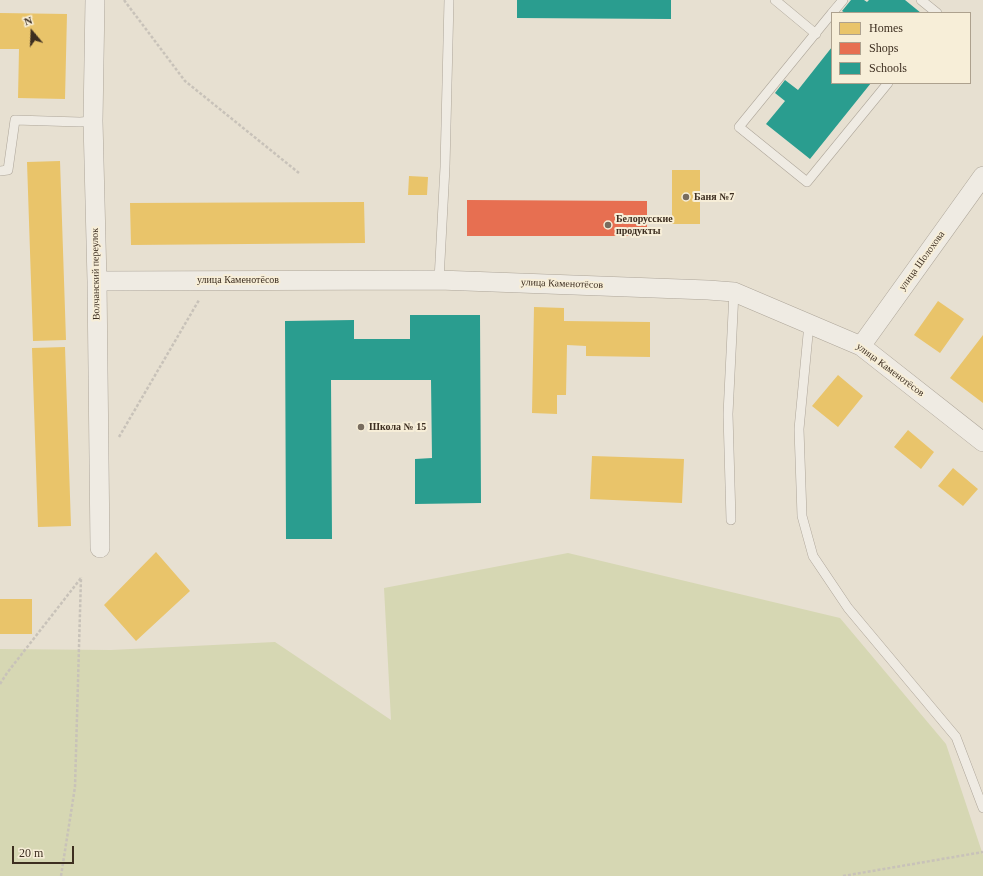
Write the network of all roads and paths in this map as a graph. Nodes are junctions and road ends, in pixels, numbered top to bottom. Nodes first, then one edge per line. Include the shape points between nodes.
1 (95, 0) edge
2 (124, 0) edge
3 (449, 0) edge
4 (775, 0) edge
5 (843, 0) edge
6 (921, 0) edge
7 (833, 12) edge
8 (936, 12) edge
9 (831, 14) edge
10 (816, 34) junction
11 (887, 84) edge
12 (94, 121) junction
13 (0, 171) edge
14 (298, 173) dead end
15 (983, 176) edge
16 (210, 280) junction
17 (439, 280) junction
18 (97, 281) junction
19 (734, 292) junction
20 (809, 324) junction
21 (861, 346) junction
22 (118, 438) dead end
23 (983, 442) edge
24 (731, 520) dead end
25 (100, 548) dead end
26 (0, 684) edge
27 (983, 808) edge
28 (983, 852) edge
29 (62, 876) edge
30 (843, 876) edge

1 - 12 street, Волчанский переулок
2 - 14 path via 185,81
3 - 17 lane
4 - 10 lane
5 - 7 lane
6 - 8 lane
9 - 10 lane
10 - 11 lane via 740,127 807,182
12 - 13 lane via 15,120 8,170
12 - 18 street, Волчанский переулок
15 - 21 street, улица Шолохова
16 - 17 street, улица Каменотёсов
16 - 18 street, улица Каменотёсов
16 - 22 path
17 - 19 street, улица Каменотёсов
18 - 25 street, Волчанский переулок
19 - 20 street, улица Каменотёсов
19 - 24 lane via 728,414
20 - 21 street, улица Каменотёсов
20 - 27 lane via 799,429 802,516 813,556 848,608 956,737
21 - 23 street, улица Каменотёсов
26 - 29 path via 81,577 75,788
28 - 30 path

